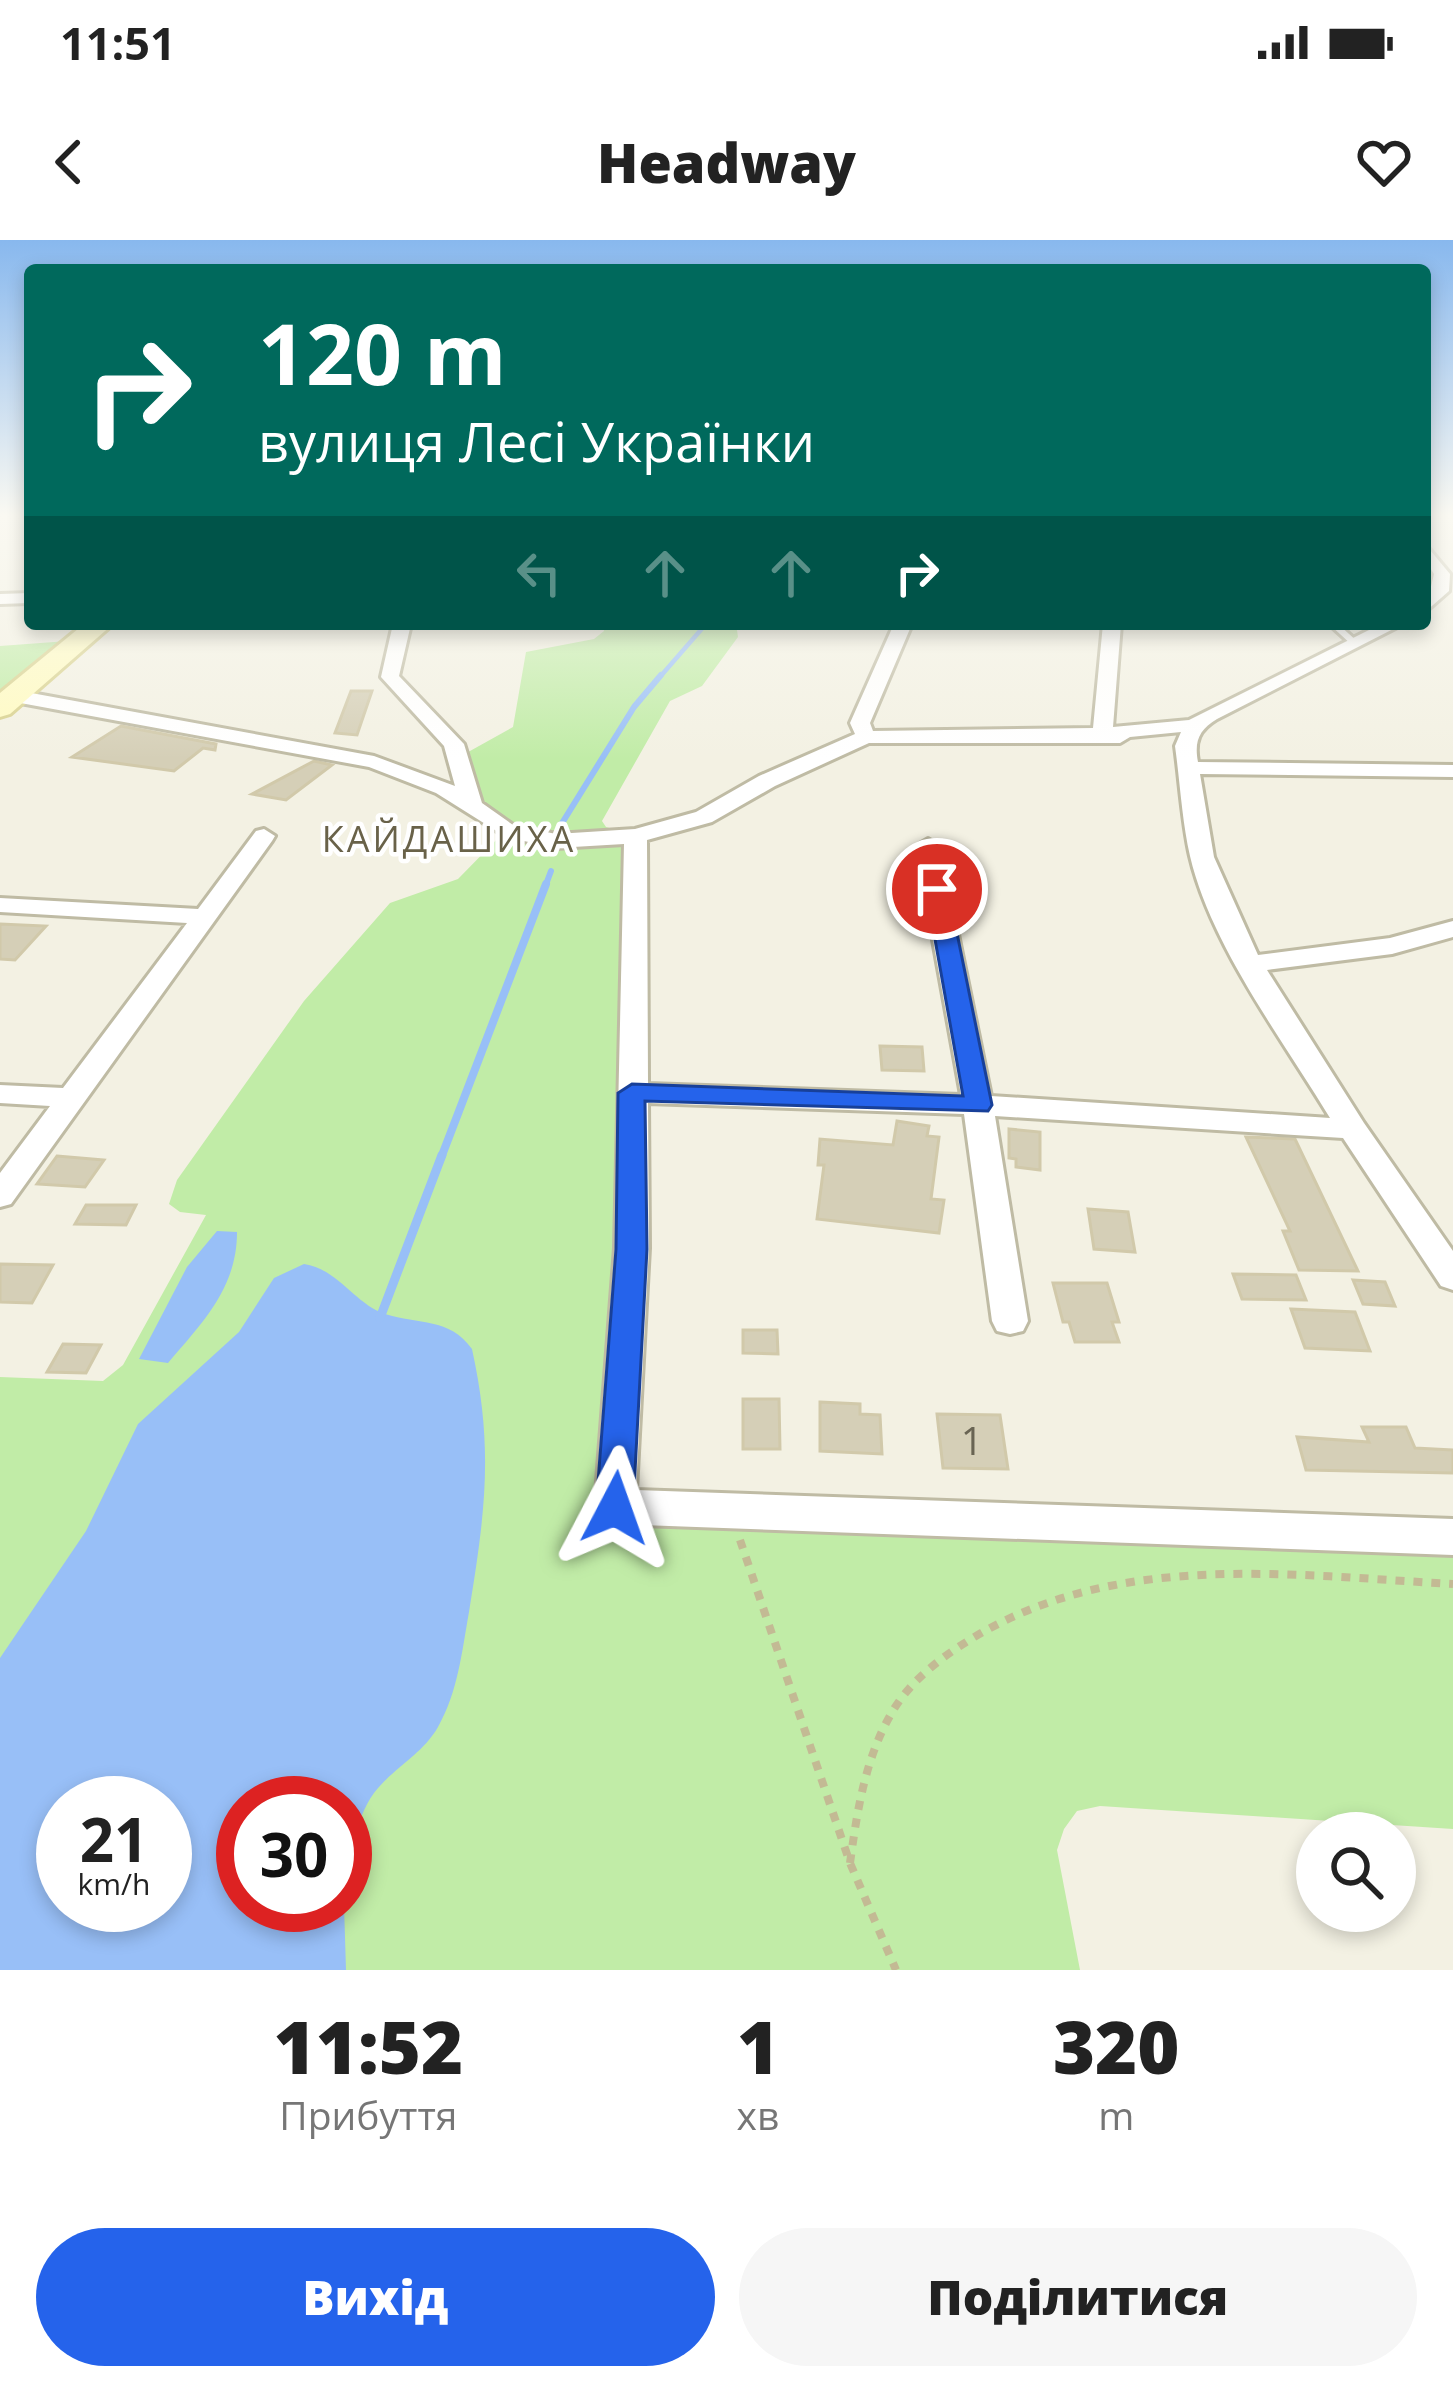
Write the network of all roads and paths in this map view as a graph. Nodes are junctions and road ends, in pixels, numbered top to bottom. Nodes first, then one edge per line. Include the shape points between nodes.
1 (93, 630) edge
2 (402, 630) edge
3 (900, 630) edge
4 (1111, 630) edge
5 (1340, 630) edge
6 (1382, 630) edge
7 (1355, 643) junction
8 (7, 702) edge
9 (1102, 734) junction
10 (866, 737) junction
11 (1190, 746) junction
12 (1453, 771) edge
13 (471, 805) junction
14 (264, 836) dead end
15 (636, 836) junction
16 (928, 846) dead end
17 (0, 904) edge
18 (204, 917) junction
19 (1453, 928) edge
20 (1250, 964) junction
21 (632, 1093) junction
22 (0, 1094) edge
23 (71, 1098) junction
24 (978, 1105) junction
25 (1352, 1129) junction
26 (0, 1196) edge
27 (1453, 1277) edge
28 (1010, 1321) dead end
29 (730, 1512) junction
30 (1453, 1538) edge
31 (1453, 1584) edge
32 (850, 1863) junction
33 (896, 1970) edge

1 - 8 main road
2 - 13 street via 390,677 454,744
3 - 10 street via 860,723
4 - 9 street
5 - 7 lane
6 - 7 street
7 - 11 street
8 - 13 street via 374,762
9 - 10 street
9 - 11 street
10 - 15 street via 704,817
11 - 12 street
11 - 20 street via 1208,878
13 - 15 street via 528,837
14 - 18 street
15 - 21 street
16 - 24 street
17 - 18 street
18 - 23 street
19 - 20 street via 1392,946
20 - 25 street
21 - 24 street
21 - 29 street via 632,1249 615,1508
22 - 23 street
23 - 26 street
24 - 25 street
24 - 28 street
25 - 27 street
29 - 30 street
29 - 32 path
31 - 32 path via 1174,1575 1121,1581 1015,1613 942,1658 892,1711 864,1780
32 - 33 path

